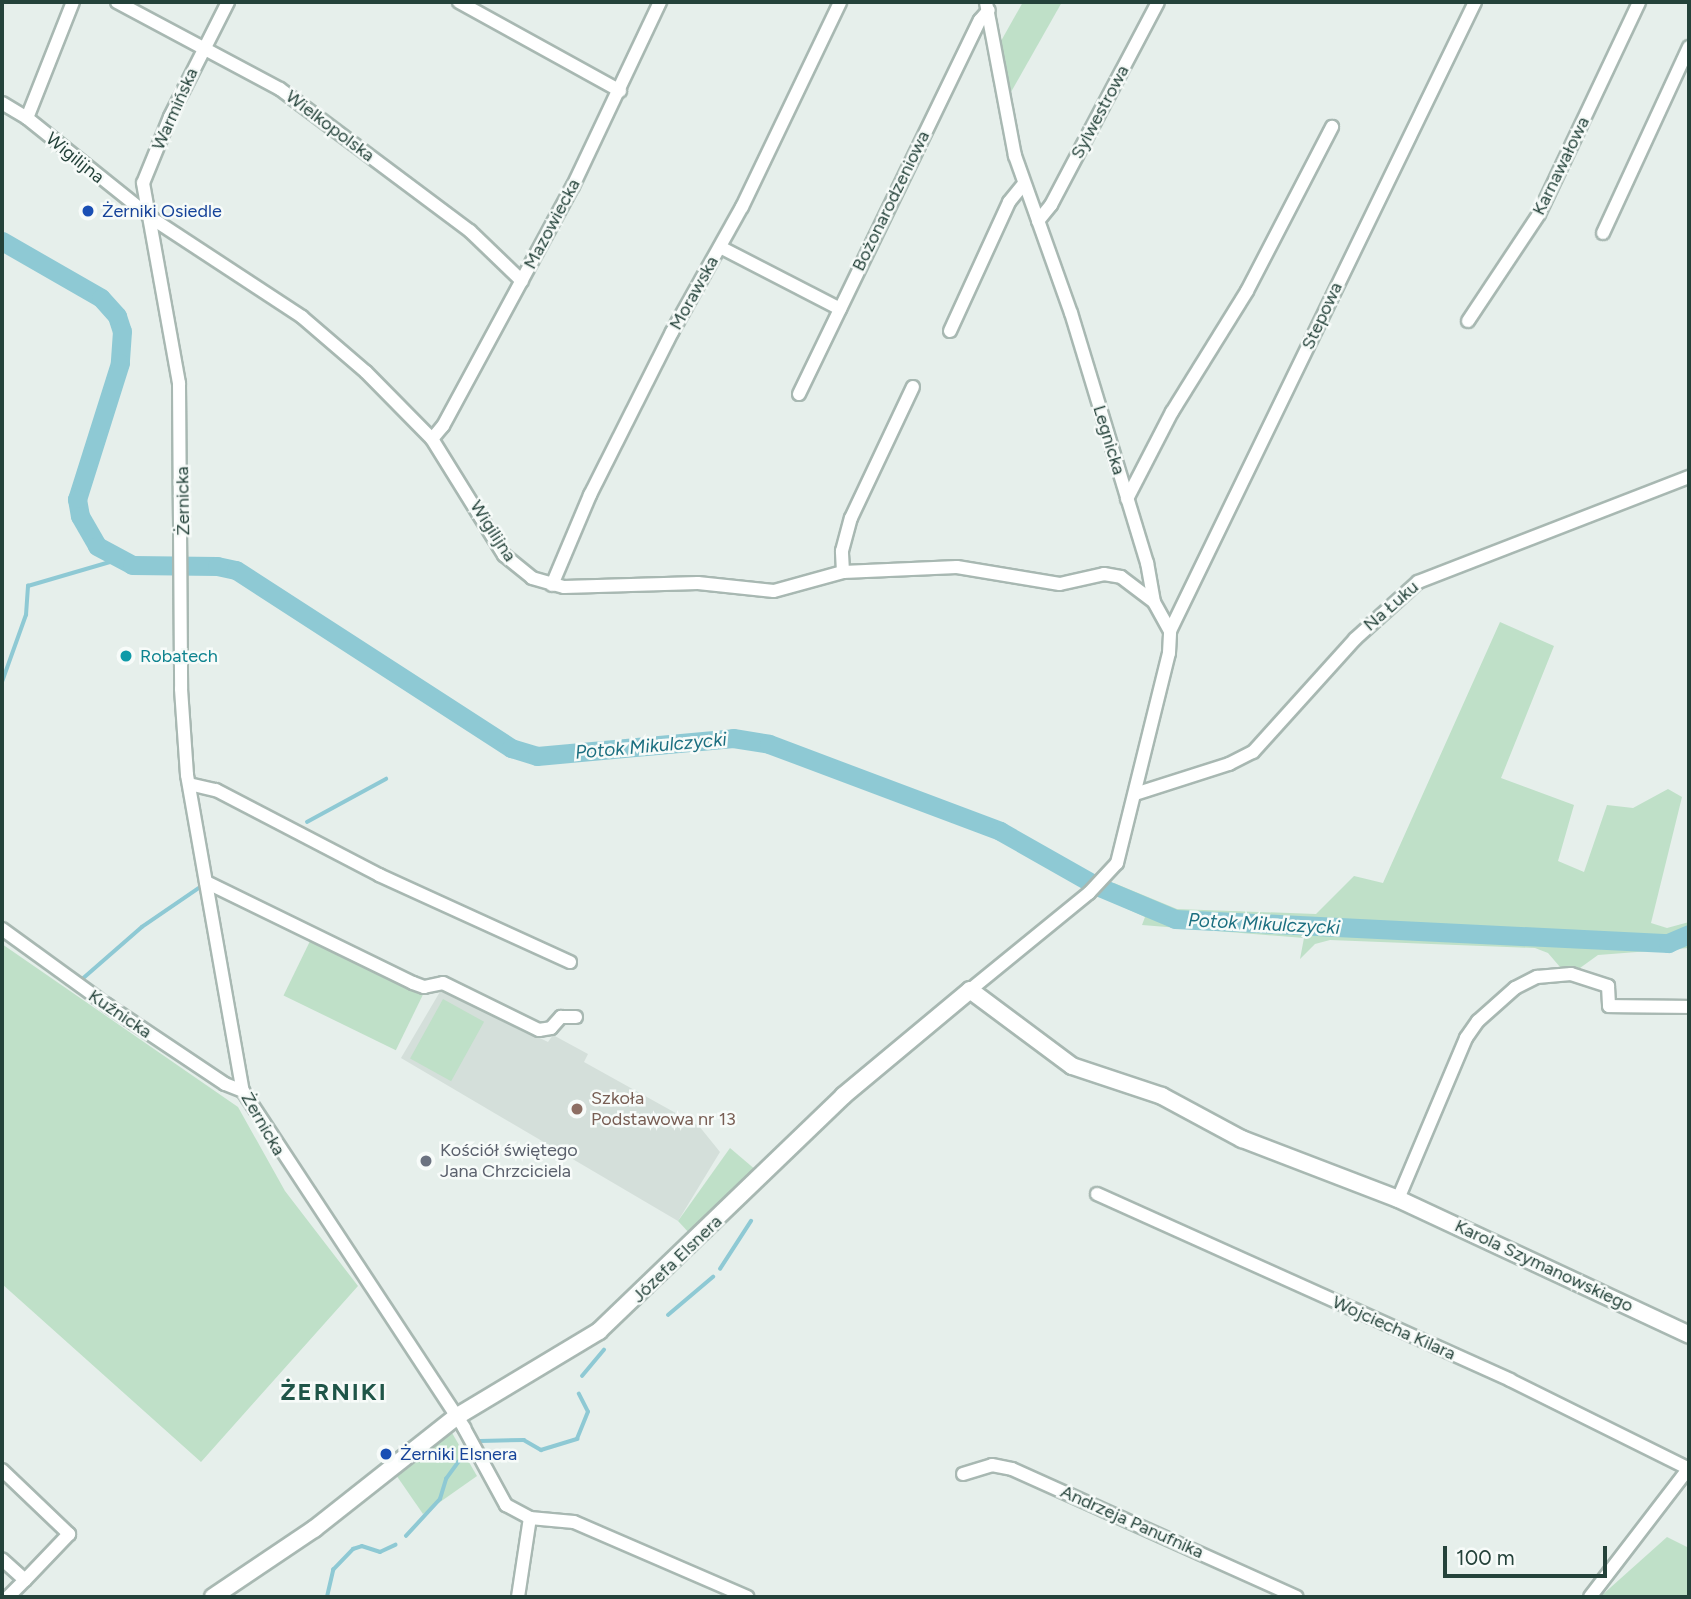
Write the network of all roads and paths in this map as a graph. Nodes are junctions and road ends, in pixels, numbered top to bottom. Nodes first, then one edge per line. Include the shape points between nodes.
1 (73, 2) edge
2 (117, 2) edge
3 (228, 2) edge
4 (459, 2) edge
5 (660, 2) edge
6 (840, 2) edge
7 (1158, 2) edge
8 (1475, 2) edge
9 (1639, 2) edge
10 (987, 6) edge
11 (204, 46) junction
12 (1689, 47) edge
13 (620, 91) junction
14 (2, 103) edge
15 (27, 118) junction
16 (1332, 127) dead end
17 (1023, 185) junction
18 (153, 219) junction
19 (1038, 221) junction
20 (1603, 233) dead end
21 (720, 247) junction
22 (522, 281) junction
23 (840, 309) junction
24 (1468, 321) dead end
25 (950, 331) dead end
26 (913, 387) dead end
27 (799, 394) dead end
28 (432, 439) junction
29 (1689, 477) edge
30 (1127, 499) junction
31 (843, 572) junction
32 (551, 585) junction
33 (1154, 602) junction
34 (1170, 631) junction
35 (189, 784) junction
36 (1135, 794) junction
37 (206, 882) junction
38 (2, 929) edge
39 (570, 962) dead end
40 (970, 990) junction
41 (1689, 1007) edge
42 (576, 1017) dead end
43 (243, 1091) junction
44 (1097, 1194) dead end
45 (1398, 1199) junction
46 (1689, 1335) edge
47 (456, 1417) junction
48 (1689, 1469) edge
49 (2, 1470) edge
50 (963, 1474) dead end
51 (530, 1518) junction
52 (2, 1559) edge
53 (25, 1580) junction
54 (8, 1597) edge
55 (213, 1597) edge
56 (518, 1597) edge
57 (747, 1597) edge
58 (1297, 1597) edge
59 (1590, 1597) edge

1 - 15 street
2 - 11 street, Wielkopolska
3 - 11 street, Warmińska
4 - 13 street
5 - 13 street, Mazowiecka
6 - 21 street, Morawska
7 - 19 street, Sylwestrowa via 1051,205
8 - 34 street, Stepowa
9 - 24 street, Karnawałowa via 1539,215
10 - 17 street, Legnicka
10 - 23 street, Bożonarodzeniowa
11 - 18 street, Warmińska via 144,183 145,202
11 - 22 street, Wielkopolska via 280,89 470,231
12 - 20 street
13 - 22 street, Mazowiecka
14 - 15 street, Wigilijna
15 - 18 street, Wigilijna
16 - 30 street via 1247,291 1172,412
17 - 19 street, Legnicka
17 - 25 street via 1009,202
18 - 28 street, Wigilijna via 302,317 366,372
18 - 35 street, Żernicka via 180,383 181,689
19 - 30 street, Legnicka
21 - 23 street
21 - 32 street, Morawska via 590,495
22 - 28 street, Mazowiecka
23 - 27 street, Bożonarodzeniowa
26 - 31 street via 850,518 842,551
28 - 32 street, Wigilijna via 504,555 532,578
29 - 36 street, Na Łuku via 1418,582 1355,639 1253,751 1229,764
30 - 33 street, Legnicka
31 - 32 street, Wigilijna via 774,591 698,583 616,588
31 - 33 street, Wigilijna via 957,566 1060,584 1104,574 1121,577
33 - 34 street, Legnicka
34 - 36 street
35 - 37 street, Żernicka
35 - 39 street via 216,790 379,875
36 - 40 street, Józefa Elsnera via 1117,863 1106,877
37 - 42 street via 413,983 424,987 443,983 539,1030 551,1028 561,1017
37 - 43 street, Żernicka
38 - 43 street, Kuźnicka via 107,1005 225,1084
40 - 45 street, Karola Szymanowskiego via 1072,1066 1162,1096 1263,1148
40 - 47 street, Józefa Elsnera via 861,1079 599,1331
41 - 45 street via 1609,1006 1608,986 1571,974 1537,977 1516,988 1478,1021 1466,1038
43 - 47 street, Żernicka
44 - 48 street, Wojciecha Kilara via 1510,1380
45 - 46 street, Karola Szymanowskiego
47 - 51 street, Żernicka via 506,1505
47 - 55 street, Józefa Elsnera via 314,1528
48 - 59 street
49 - 53 street via 69,1534
50 - 58 street, Andrzeja Panufnika via 992,1465 1012,1469
51 - 56 street
51 - 57 street via 574,1522
52 - 53 street
53 - 54 street

